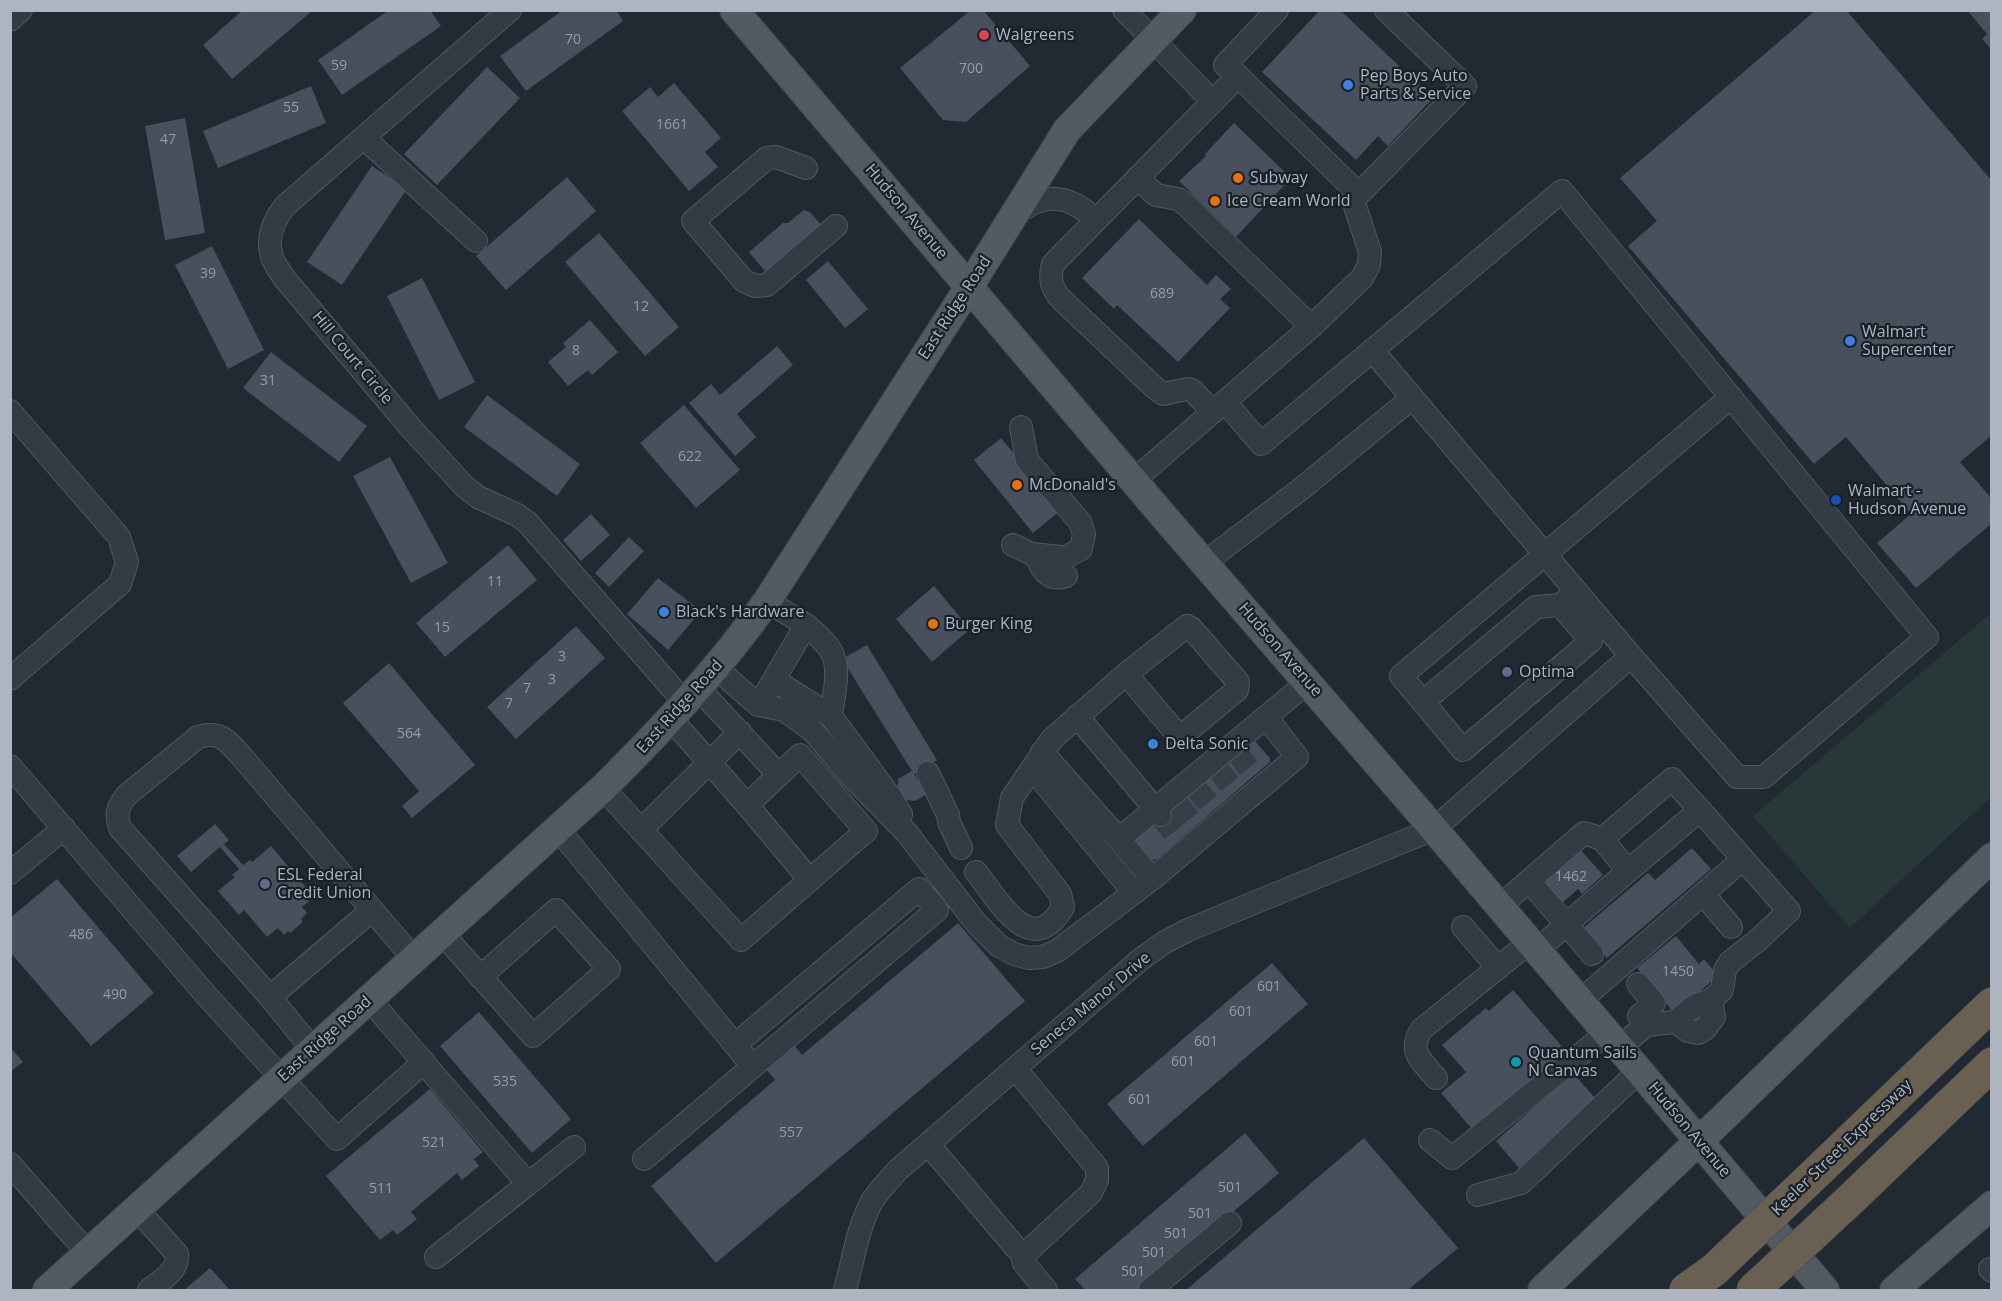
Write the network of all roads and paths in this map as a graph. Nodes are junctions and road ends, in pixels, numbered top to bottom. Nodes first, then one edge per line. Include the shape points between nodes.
1 (21, 10) edge
2 (510, 10) edge
3 (734, 10) edge
4 (1124, 10) edge
5 (1182, 10) edge
6 (1277, 10) edge
7 (1386, 10) edge
8 (10, 20) edge
9 (1154, 40) junction
10 (1238, 76) junction
11 (1213, 102) junction
12 (364, 138) junction
13 (806, 168) dead end
14 (1137, 178) junction
15 (1359, 194) junction
16 (1013, 217) junction
17 (1096, 220) junction
18 (836, 226) dead end
19 (476, 241) dead end
20 (969, 287) junction
21 (1311, 326) junction
22 (1372, 351) junction
23 (1731, 397) junction
24 (1412, 398) junction
25 (1219, 407) junction
26 (10, 411) edge
27 (1021, 428) dead end
28 (1133, 481) junction
29 (1014, 545) dead end
30 (1545, 554) junction
31 (1204, 563) junction
32 (1568, 599) junction
33 (767, 602) junction
34 (1489, 602) junction
35 (806, 625) junction
36 (1511, 628) junction
37 (1631, 656) junction
38 (1126, 674) junction
39 (10, 679) edge
40 (774, 681) junction
41 (1308, 682) junction
42 (693, 695) junction
43 (1423, 702) junction
44 (758, 705) junction
45 (831, 716) junction
46 (1077, 716) junction
47 (1266, 717) junction
48 (740, 732) junction
49 (1037, 760) junction
50 (711, 763) junction
51 (10, 766) edge
52 (928, 773) dead end
53 (778, 774) junction
54 (603, 788) junction
55 (747, 805) junction
56 (1166, 806) junction
57 (1700, 810) junction
58 (949, 822) junction
59 (64, 828) junction
60 (558, 829) junction
61 (1434, 829) junction
62 (641, 830) junction
63 (911, 838) junction
64 (1119, 839) junction
65 (1602, 839) junction
66 (961, 848) dead end
67 (1992, 857) edge
68 (1743, 859) junction
69 (1628, 871) junction
70 (976, 872) dead end
71 (10, 873) edge
72 (1152, 879) junction
73 (810, 880) junction
74 (1529, 881) junction
75 (1134, 893) junction
76 (1702, 894) junction
77 (1500, 906) junction
78 (372, 910) junction
79 (1567, 924) junction
80 (1463, 927) dead end
81 (1731, 927) dead end
82 (442, 933) junction
83 (1533, 946) junction
84 (1593, 954) dead end
85 (414, 959) junction
86 (1498, 968) junction
87 (480, 977) junction
88 (1638, 984) dead end
89 (270, 997) junction
90 (369, 999) junction
91 (1580, 1001) junction
92 (1992, 1004) edge
93 (1647, 1025) junction
94 (1613, 1040) junction
95 (735, 1045) junction
96 (313, 1050) junction
97 (424, 1062) junction
98 (1992, 1064) edge
99 (753, 1067) junction
100 (1015, 1068) junction
101 (1639, 1071) junction
102 (282, 1078) junction
103 (1436, 1078) dead end
104 (1430, 1140) dead end
105 (1699, 1142) junction
106 (928, 1144) junction
107 (574, 1147) dead end
108 (644, 1159) dead end
109 (10, 1164) edge
110 (528, 1184) junction
111 (1478, 1195) dead end
112 (1992, 1205) edge
113 (136, 1209) junction
114 (1230, 1222) dead end
115 (89, 1252) junction
116 (1021, 1252) junction
117 (436, 1257) dead end
118 (1703, 1280) edge
119 (58, 1287) edge
120 (149, 1290) edge
121 (845, 1290) edge
122 (1046, 1290) edge
123 (1150, 1290) edge
124 (1542, 1290) edge
125 (1686, 1290) edge
126 (1754, 1290) edge
127 (1826, 1290) edge
128 (1894, 1290) edge

1 - 8 street
2 - 12 street, Hill Court Circle
3 - 20 main road, Hudson Avenue
4 - 9 street
5 - 9 main road, East Ridge Road
6 - 10 street via 1225,65
7 - 15 street via 1464,86
9 - 11 street
9 - 16 main road, East Ridge Road via 1067,130
10 - 11 street
10 - 15 street
11 - 14 street
12 - 19 street
12 - 42 street, Hill Court Circle via 281,212 269,242 272,259 410,427 465,487 527,522
13 - 18 street via 776,157 767,158 693,221 744,281 755,286 767,285
14 - 17 street
14 - 21 street via 1156,195 1185,204
15 - 21 street via 1353,200 1370,252 1369,265 1362,278
16 - 17 street via 1027,205 1043,199 1060,199 1075,203
16 - 20 main road, East Ridge Road
17 - 25 street via 1053,264 1052,288 1163,394 1192,390
20 - 28 main road, Hudson Avenue
20 - 33 main road, East Ridge Road
21 - 25 street
22 - 23 street via 1562,191
22 - 24 street
22 - 25 street via 1261,444
23 - 30 street
23 - 37 street via 1927,637 1764,777 1737,777
24 - 30 street
24 - 31 street
25 - 28 street
26 - 39 street via 119,537 127,562 120,584
27 - 29 street via 1027,460 1080,522 1084,534 1058,579 1040,568 1035,555
28 - 31 main road, Hudson Avenue
30 - 32 street
30 - 34 street
31 - 41 main road, Hudson Avenue
32 - 36 street via 1536,607
32 - 37 street
32 - 43 street via 1591,641 1463,750
33 - 35 street
33 - 42 main road, East Ridge Road
34 - 36 street
34 - 43 street via 1401,676
35 - 40 street
35 - 45 street via 833,654
36 - 43 street
37 - 61 street, Seneca Manor Drive
38 - 38 street via 1187,626 1239,686 1178,735
38 - 46 street
40 - 44 street
40 - 45 street
41 - 47 street
41 - 61 main road, Hudson Avenue
42 - 44 street
42 - 48 street
42 - 50 street
42 - 54 main road, East Ridge Road
44 - 63 street via 784,710 812,730
45 - 63 street via 892,799
46 - 49 street via 1052,738
46 - 56 street
47 - 56 street
47 - 72 street via 1297,757 1240,796 1191,838
48 - 50 street
48 - 53 street
49 - 64 street
49 - 70 street via 1012,798 1007,825 1060,894 1063,907 1057,918 1045,927 1029,930 1018,924
49 - 75 street
50 - 55 street
50 - 62 street
51 - 59 street
52 - 58 street
53 - 55 street
53 - 73 street via 800,755 866,831
54 - 60 main road, East Ridge Road
54 - 62 street
55 - 73 street
56 - 64 street
57 - 65 street via 1672,779
57 - 68 street
57 - 69 street
58 - 63 street
58 - 66 street
59 - 71 street
59 - 102 street
60 - 82 main road, East Ridge Road
60 - 95 street
61 - 77 main road, Hudson Avenue
61 - 100 street, Seneca Manor Drive via 1165,942
62 - 73 street via 741,940
63 - 75 street via 999,946 1029,958 1058,951
64 - 72 street
65 - 69 street
65 - 74 street via 1584,833
67 - 105 main road
68 - 76 street
68 - 93 street via 1789,912 1730,962 1722,990 1711,1000 1675,1022
69 - 79 street
72 - 75 street
74 - 77 street
74 - 79 street
76 - 81 street
76 - 91 street
77 - 83 main road, Hudson Avenue
78 - 85 street
78 - 89 street
78 - 89 street via 243,758 217,734 198,737 127,795 116,817 120,828
79 - 83 street
79 - 84 street
80 - 86 street
82 - 85 main road, East Ridge Road
82 - 87 street
83 - 86 street
83 - 91 main road, Hudson Avenue
85 - 90 main road, East Ridge Road
86 - 103 street via 1422,1029 1415,1040 1416,1052
87 - 87 street via 533,1036 609,969 556,910
88 - 93 street via 1654,1003 1639,1016
89 - 96 street
90 - 96 main road, East Ridge Road
90 - 97 street
91 - 94 main road, Hudson Avenue
92 - 118 highway, Keeler Street Expressway, bridge
93 - 94 street
94 - 101 main road, Hudson Avenue
94 - 104 street via 1452,1158
95 - 99 street
95 - 99 street via 919,889 937,910
96 - 102 main road, East Ridge Road
97 - 102 street via 337,1139
97 - 110 street
98 - 126 highway, bridge
99 - 108 street
100 - 106 street, Seneca Manor Drive
100 - 116 street via 1097,1168 1097,1180 1090,1193 1028,1251
101 - 105 main road, Hudson Avenue
101 - 111 street via 1521,1183
102 - 113 main road, East Ridge Road
105 - 124 main road
105 - 127 main road, Hudson Avenue
106 - 116 street
106 - 121 street, Seneca Manor Drive via 898,1170 870,1204
107 - 110 street
109 - 115 street
110 - 117 street
112 - 128 main road
113 - 115 main road, East Ridge Road
113 - 120 street via 177,1254 173,1270
114 - 123 street
115 - 119 main road, East Ridge Road
116 - 122 street via 1024,1263
118 - 125 highway, Keeler Street Expressway

